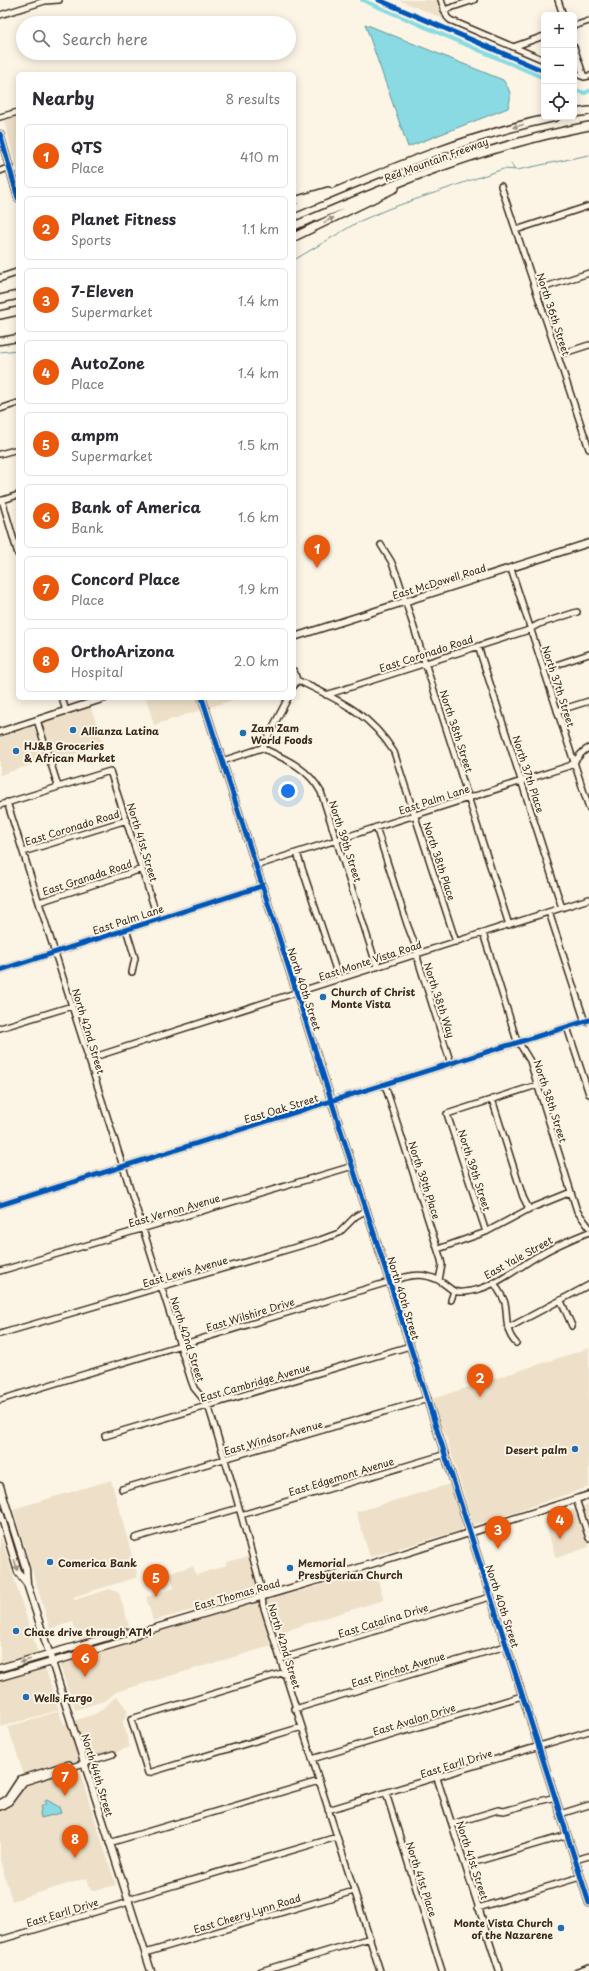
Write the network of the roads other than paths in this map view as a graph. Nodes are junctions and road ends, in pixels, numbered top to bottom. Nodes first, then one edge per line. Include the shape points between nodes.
1 (59, 0) edge
2 (441, 0) edge
3 (474, 0) edge
4 (558, 0) edge
5 (444, 10) junction
6 (562, 12) edge
7 (0, 15) edge
8 (589, 21) edge
9 (577, 25) edge
10 (541, 37) edge
11 (513, 46) junction
12 (574, 48) edge
13 (541, 59) edge
14 (586, 76) edge
15 (589, 110) edge
16 (16, 113) edge
17 (577, 113) edge
18 (0, 117) edge
19 (545, 120) edge
20 (589, 126) edge
21 (0, 134) edge
22 (10, 167) junction
23 (429, 170) junction
24 (0, 171) edge
25 (357, 183) junction
26 (16, 185) edge
27 (501, 186) dead end
28 (296, 200) edge
29 (589, 206) edge
30 (296, 208) edge
31 (296, 225) edge
32 (516, 230) junction
33 (296, 236) edge
34 (16, 273) edge
35 (589, 273) edge
36 (0, 278) edge
37 (536, 290) junction
38 (16, 296) edge
39 (0, 300) edge
40 (16, 311) edge
41 (0, 315) edge
42 (16, 338) edge
43 (0, 341) edge
44 (589, 345) edge
45 (558, 355) junction
46 (16, 404) edge
47 (0, 409) edge
48 (589, 449) edge
49 (16, 450) edge
50 (0, 454) edge
51 (16, 496) edge
52 (1, 500) edge
53 (589, 543) edge
54 (381, 546) dead end
55 (16, 548) edge
56 (511, 569) junction
57 (406, 602) junction
58 (577, 612) dead end
59 (531, 628) junction
60 (296, 636) edge
61 (478, 646) junction
62 (589, 654) edge
63 (425, 663) junction
64 (544, 669) junction
65 (296, 677) edge
66 (297, 680) joint
67 (326, 694) junction
68 (63, 700) edge
69 (99, 700) edge
70 (203, 700) edge
71 (287, 700) edge
72 (589, 701) edge
73 (66, 711) junction
74 (557, 711) junction
75 (37, 720) junction
76 (0, 732) edge
77 (262, 748) junction
78 (589, 748) edge
79 (222, 760) junction
80 (574, 764) junction
81 (522, 781) junction
82 (58, 786) junction
83 (469, 798) junction
84 (7, 802) junction
85 (0, 804) edge
86 (589, 808) edge
87 (416, 815) junction
88 (127, 820) junction
89 (376, 827) junction
90 (336, 840) junction
91 (23, 852) junction
92 (298, 853) junction
93 (256, 866) junction
94 (142, 869) junction
95 (262, 886) junction
96 (589, 899) edge
97 (39, 902) junction
98 (562, 908) junction
99 (549, 912) junction
100 (158, 919) junction
101 (509, 925) junction
102 (126, 929) junction
103 (483, 933) junction
104 (456, 942) junction
105 (54, 952) junction
106 (418, 954) junction
107 (377, 967) junction
108 (0, 970) edge
109 (132, 972) dead end
110 (339, 979) junction
111 (297, 993) junction
112 (72, 1006) junction
113 (587, 1021) edge
114 (567, 1027) junction
115 (0, 1028) edge
116 (519, 1042) junction
117 (88, 1059) junction
118 (451, 1064) junction
119 (385, 1085) junction
120 (537, 1085) junction
121 (589, 1094) edge
122 (492, 1100) junction
123 (332, 1102) junction
124 (353, 1166) junction
125 (122, 1167) junction
126 (571, 1192) junction
127 (0, 1205) edge
128 (529, 1208) junction
129 (367, 1210) junction
130 (589, 1227) edge
131 (143, 1230) junction
132 (486, 1232) junction
133 (589, 1232) edge
134 (438, 1249) junction
135 (0, 1271) edge
136 (439, 1280) junction
137 (390, 1281) junction
138 (494, 1282) junction
139 (589, 1285) edge
140 (162, 1288) junction
141 (454, 1291) junction
142 (452, 1300) dead end
143 (561, 1301) junction
144 (572, 1326) dead end
145 (508, 1328) junction
146 (0, 1334) edge
147 (516, 1343) dead end
148 (180, 1345) junction
149 (410, 1346) junction
150 (428, 1399) junction
151 (0, 1400) edge
152 (208, 1405) junction
153 (105, 1436) dead end
154 (446, 1454) junction
155 (225, 1460) junction
156 (0, 1486) edge
157 (122, 1489) dead end
158 (589, 1495) edge
159 (576, 1499) junction
160 (239, 1508) junction
161 (0, 1512) edge
162 (241, 1515) junction
163 (470, 1533) junction
164 (135, 1538) dead end
165 (589, 1538) edge
166 (27, 1584) junction
167 (262, 1597) junction
168 (490, 1597) junction
169 (142, 1632) junction
170 (506, 1646) junction
171 (49, 1654) junction
172 (280, 1659) junction
173 (52, 1662) junction
174 (0, 1668) edge
175 (284, 1672) junction
176 (0, 1677) edge
177 (522, 1696) junction
178 (296, 1709) junction
179 (302, 1727) junction
180 (589, 1731) edge
181 (538, 1748) junction
182 (113, 1754) dead end
183 (312, 1759) junction
184 (84, 1763) junction
185 (437, 1778) junction
186 (319, 1781) junction
187 (386, 1793) junction
188 (554, 1796) junction
189 (0, 1802) edge
190 (589, 1805) edge
191 (0, 1807) edge
192 (328, 1810) junction
193 (560, 1814) junction
194 (452, 1824) junction
195 (567, 1835) junction
196 (337, 1837) junction
197 (109, 1843) junction
198 (589, 1856) edge
199 (575, 1860) junction
200 (465, 1865) junction
201 (580, 1877) junction
202 (354, 1891) junction
203 (128, 1900) junction
204 (589, 1903) edge
205 (478, 1908) junction
206 (370, 1938) junction
207 (0, 1940) edge
208 (145, 1953) junction
209 (589, 1967) edge
210 (151, 1971) edge
211 (261, 1971) edge
212 (380, 1971) edge
213 (442, 1971) edge
214 (499, 1971) edge
215 (577, 1971) edge

1 - 7 street via 45,1
2 - 5 street
3 - 5 street
4 - 6 street
5 - 11 street via 448,18
8 - 9 street
10 - 11 street
11 - 13 street
12 - 14 street
15 - 17 highway
16 - 18 street
19 -> 25 highway, Red Mountain Freeway via 459,143
20 - 23 highway, Red Mountain Freeway via 509,144
21 - 22 main road
22 - 24 street
22 - 26 main road
23 - 31 highway, Red Mountain Freeway
33 -> 23 highway
25 - 28 highway
25 - 30 highway, Red Mountain Freeway
27 - 32 street, North 36th Street
29 - 32 street
32 - 37 street, North 36th Street
34 - 36 main road
35 - 37 street
37 - 45 street, North 36th Street
38 - 39 highway
40 - 41 highway
42 - 43 main road
44 - 45 street
45 - 48 street, North 36th Street
46 - 47 street
49 - 50 street
51 - 52 street
52 - 55 street
53 - 56 main road, East McDowell Road
54 - 57 street, North 38th Street via 395,570
56 - 57 main road, East McDowell Road
56 - 59 street, North 37th Street
57 - 60 main road, East McDowell Road
57 - 63 street, North 38th Street
58 - 59 street, East Coronado Road
59 - 61 street, East Coronado Road
59 - 64 street, North 37th Street
61 - 63 street, East Coronado Road
61 - 81 street, North 37th Place
62 - 64 street
63 - 67 street, East Coronado Road
63 - 83 street, North 38th Street
64 - 74 street, North 37th Street
65 - 66 street
66 - 67 street, North 38th Place
67 - 87 street, North 38th Place via 365,717 385,739 396,757
68 - 73 street
69 - 73 main road
70 - 79 main road, North 40th Street
71 - 77 street
72 - 74 street
73 - 75 main road
74 - 80 street, North 37th Street
75 - 76 main road
75 - 82 street
77 - 79 street
77 - 90 street, North 39th Street via 291,761 316,783
78 - 80 street via 580,754
79 - 93 main road, North 40th Street
80 - 81 street, East Palm Lane
80 - 86 street, North 37th Street
81 - 83 street, East Palm Lane
81 - 98 street, North 37th Place
82 - 84 street
82 - 88 street, North 41st Street via 110,771
83 - 87 street, East Palm Lane
83 - 101 street, North 38th Street
84 - 85 street
84 - 91 street, North 42nd Street
87 - 89 street, East Palm Lane
87 - 104 street, North 38th Place
88 - 91 street, East Coronado Road
88 - 94 street, North 41st Street
89 - 90 street, East Palm Lane
89 - 106 street, North 38th Way
90 - 92 street, East Palm Lane
90 - 107 street, North 39th Street
91 - 97 street, North 42nd Street
92 - 93 street, East Palm Lane
92 - 110 street
93 - 95 main road, North 40th Street
94 - 97 street, East Granada Road
94 - 100 street, North 41st Street
95 - 100 street, East Palm Lane
95 - 111 main road, North 40th Street
96 - 98 street, East Monte Vista Road
97 - 105 street, North 42nd Street
98 - 99 street, East Monte Vista Road
99 - 101 street, East Monte Vista Road
99 - 113 street
100 - 102 street, East Palm Lane
101 - 103 street, East Monte Vista Road
102 - 105 street, East Palm Lane
102 - 109 street via 135,958
103 - 104 street, East Monte Vista Road
103 - 116 street, North 38th Street
104 - 106 street, East Monte Vista Road
105 - 108 street, East Palm Lane
105 - 112 street, North 42nd Street
106 - 107 street, East Monte Vista Road
106 - 118 street, North 38th Way
107 - 110 street, East Monte Vista Road
110 - 111 street, East Monte Vista Road
111 - 117 street, East Monte Vista Road
111 - 123 main road, North 40th Street
112 - 115 street
112 - 117 street, North 42nd Street
113 - 114 street, East Oak Street
114 - 116 street, East Oak Street
114 - 121 street
116 - 118 street, East Oak Street
116 - 120 street, North 38th Street via 528,1057
117 - 125 street, North 42nd Street
118 - 119 street, East Oak Street
119 - 123 street, East Oak Street
119 - 134 street, North 39th Place
120 - 122 street
120 - 126 street, North 38th Street
122 - 128 street via 523,1197
122 - 132 street, North 39th Street via 447,1114
123 - 124 main road, North 40th Street
123 - 125 street, East Oak Street
124 - 129 main road, North 40th Street
124 - 131 street, East Vernon Avenue
125 - 127 street, East Oak Street
125 - 131 street, North 42nd Street
126 - 128 street
126 - 130 street, North 38th Street via 579,1216
128 - 132 street
129 - 137 main road, North 40th Street
129 - 140 street, East Lewis Avenue via 356,1216 339,1233
131 - 135 street, East Vernon Avenue
131 - 140 street, North 42nd Street
132 - 134 street
133 - 138 street, East Yale Street via 563,1242
134 - 136 street, North 39th Place via 442,1266
136 - 137 street via 418,1275
136 - 141 street
137 - 148 street, East Wilshire Drive
137 - 149 main road, North 40th Street
138 - 141 street, East Yale Street via 473,1291
138 - 145 street via 505,1303
139 - 143 street
140 - 146 street, East Lewis Avenue
140 - 148 street, North 42nd Street
141 - 142 street
143 - 144 street
143 - 145 street
145 - 147 street via 512,1340
148 - 151 street, East Wilshire Drive
148 - 152 street, North 42nd Street via 194,1388
149 - 150 main road, North 40th Street
149 - 152 street, East Cambridge Avenue
150 - 154 main road, North 40th Street
150 - 155 street, East Windsor Avenue
152 - 153 street, East Cambridge Avenue
152 - 155 street, North 42nd Street
154 - 162 street, East Edgemont Avenue
154 - 163 main road, North 40th Street
155 - 157 street, East Windsor Avenue
155 - 160 street, North 42nd Street
156 - 166 main road, North 44th Street via 26,1569
158 - 159 main road, East Thomas Road
159 - 163 main road, East Thomas Road
159 - 165 street
160 - 162 street, North 42nd Street
160 - 164 street
161 -> 166 main road, North 44th Street via 18,1572
162 - 167 street, North 42nd Street
163 - 167 main road, East Thomas Road
163 - 168 main road, North 40th Street
166 - 171 main road, North 44th Street
167 - 169 main road, East Thomas Road
167 - 172 street, North 42nd Street
168 - 170 main road, North 40th Street
168 - 172 street, East Catalina Drive
169 - 171 main road, East Thomas Road via 122,1633
169 - 173 main road, East Thomas Road via 128,1640
170 - 177 main road, North 40th Street
170 - 178 street, East Pinchot Avenue
171 - 173 main road, North 44th Street
171 -> 174 main road, East Thomas Road
172 - 175 street, North 42nd Street
173 - 176 main road, East Thomas Road
173 - 184 main road, North 44th Street
175 - 178 street, North 42nd Street
175 - 179 street via 131,1719 148,1773
177 - 181 main road, North 40th Street
177 - 183 street, East Avalon Drive
178 - 179 street, North 42nd Street
179 - 183 street, North 42nd Street
180 - 181 street, East Earll Drive
181 - 185 street, East Earll Drive
181 - 188 main road, North 40th Street
182 - 184 street
183 - 186 street, North 42nd Street
184 - 189 street via 75,1762 20,1779 7,1799
184 - 191 street via 24,1782 9,1802
184 - 197 main road, North 44th Street
185 - 187 street, East Earll Drive
185 - 194 street, North 41st Street
186 - 192 street, North 42nd Street
186 - 197 street
187 - 192 street, East Earll Drive
187 - 213 street, North 41st Place
188 - 193 main road, North 40th Street
188 - 194 street
190 - 193 street
192 - 196 street, North 42nd Street
193 - 195 main road, North 40th Street
194 - 200 street, North 41st Street
195 - 199 main road, North 40th Street
195 - 200 street
196 - 202 street, North 42nd Street
196 - 203 street, East Earll Drive
197 - 203 main road, North 44th Street
198 - 199 street
199 - 201 main road, North 40th Street
200 - 205 street, North 41st Street
201 - 204 main road, North 40th Street
201 - 205 street
202 - 206 street, North 42nd Street
202 - 208 street, East Cheery Lynn Road
203 - 207 street, East Earll Drive
203 - 208 main road, North 44th Street
205 - 214 street, North 41st Street
206 - 211 street
206 - 212 street, North 42nd Street
208 - 210 main road, North 44th Street
209 - 215 street

